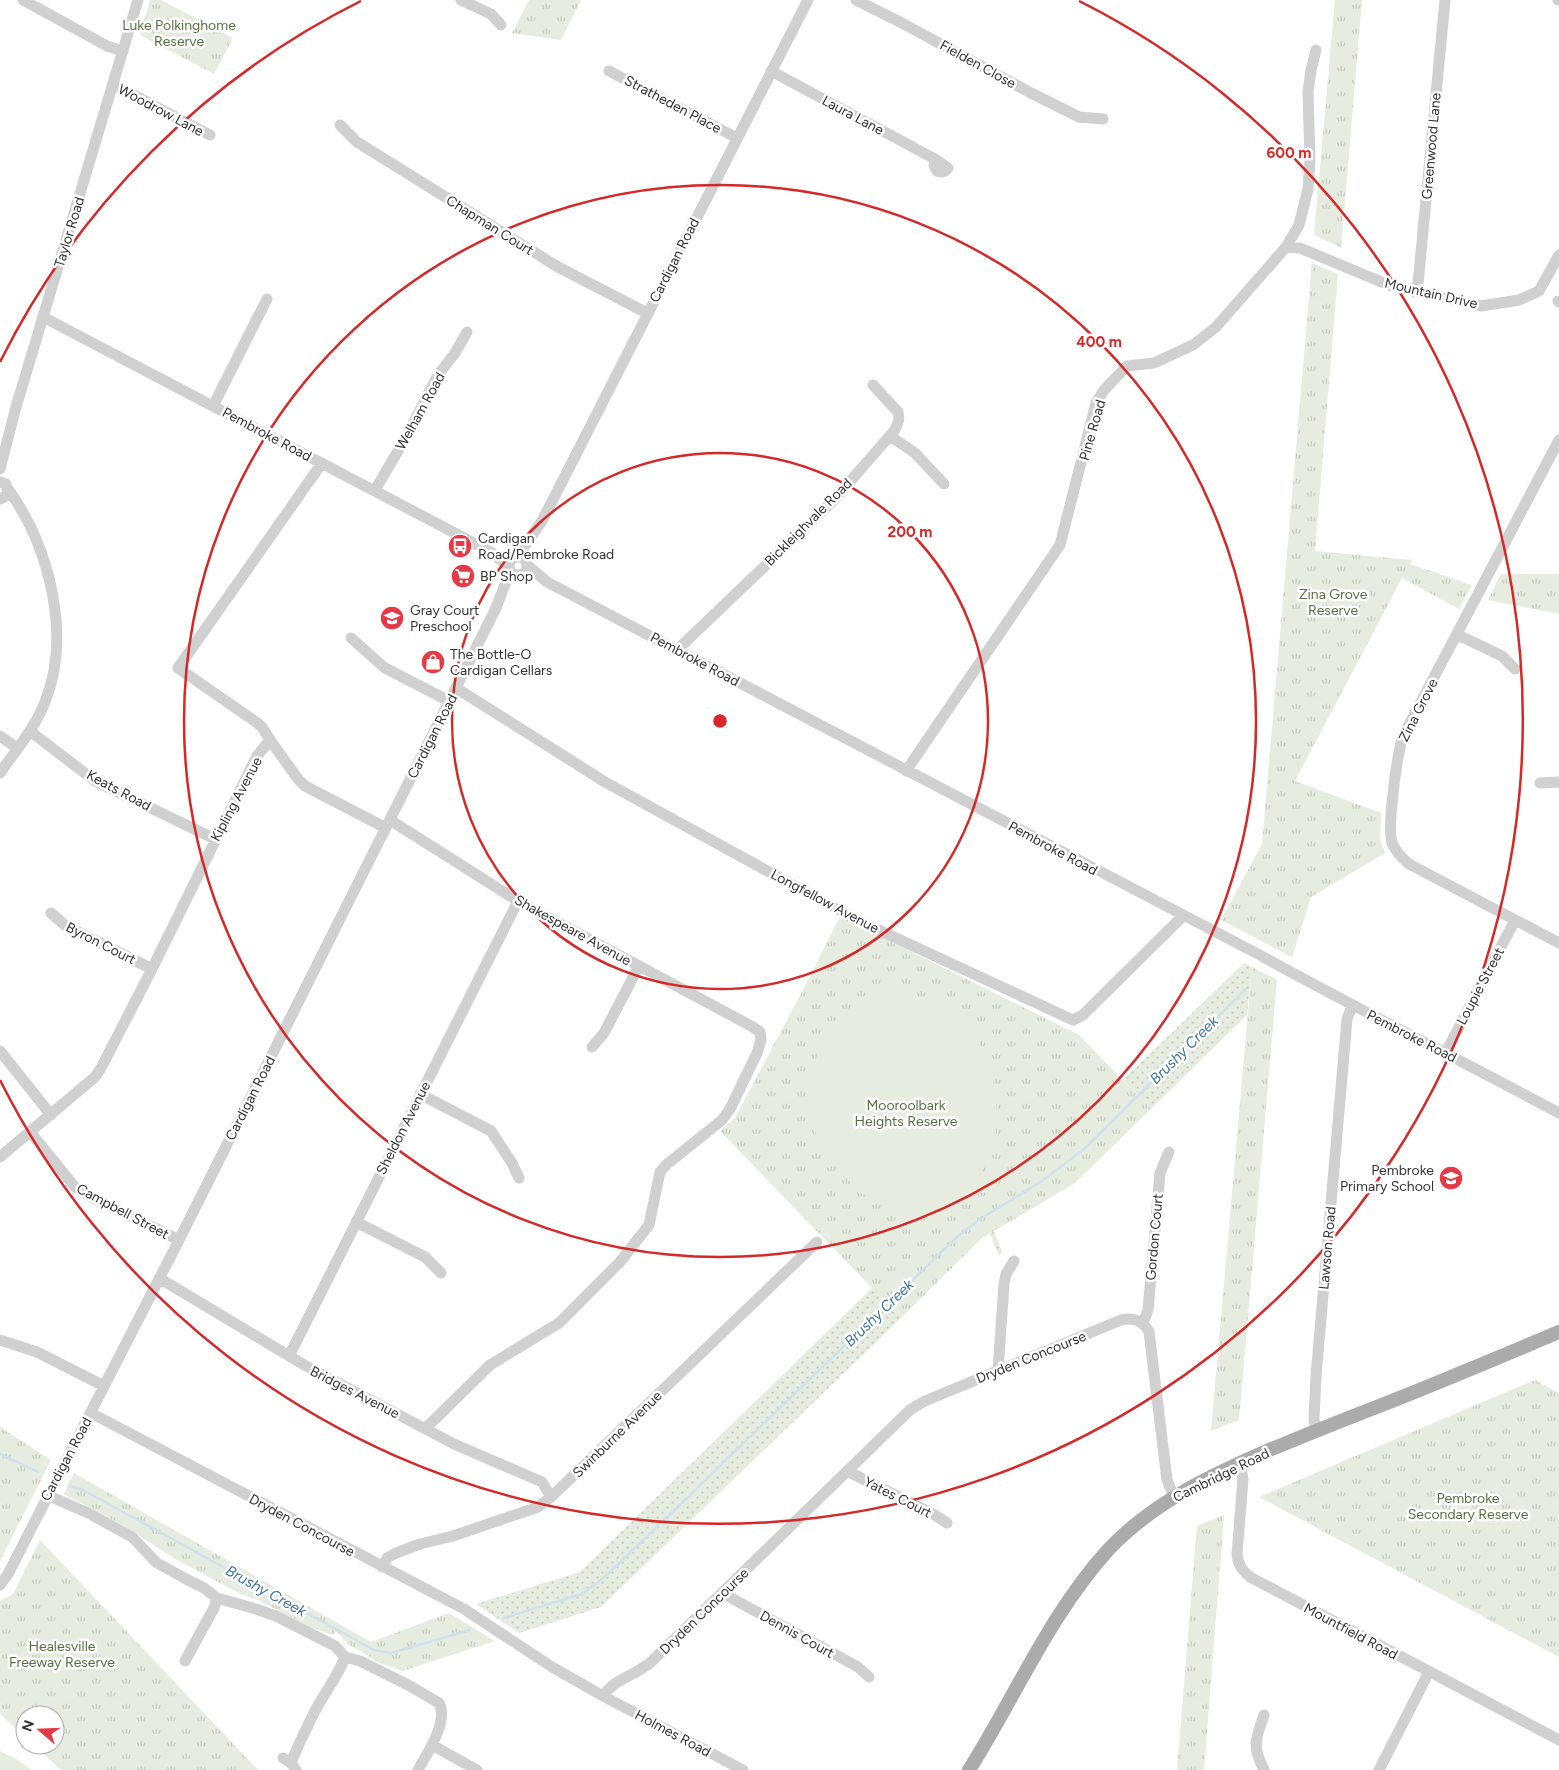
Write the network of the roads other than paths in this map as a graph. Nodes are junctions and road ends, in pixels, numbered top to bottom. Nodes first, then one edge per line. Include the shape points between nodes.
1 (23, 0) edge
2 (138, 0) edge
3 (460, 0) edge
4 (808, 0) edge
5 (856, 0) edge
6 (1445, 0) edge
7 (501, 25) dead end
8 (1316, 50) dead end
9 (123, 51) junction
10 (609, 71) dead end
11 (772, 71) junction
12 (113, 84) junction
13 (1103, 119) dead end
14 (340, 125) dead end
15 (210, 135) dead end
16 (737, 138) junction
17 (935, 159) dead end
18 (1286, 247) junction
19 (1559, 255) edge
20 (1414, 292) junction
21 (267, 299) dead end
22 (647, 313) junction
23 (43, 317) junction
24 (467, 332) dead end
25 (873, 385) dead end
26 (213, 406) junction
27 (890, 436) junction
28 (1559, 440) edge
29 (322, 463) junction
30 (1, 467) edge
31 (944, 484) dead end
32 (5, 485) edge
33 (375, 490) junction
34 (0, 500) edge
35 (20, 505) junction
36 (518, 566) junction
37 (1458, 634) junction
38 (351, 638) dead end
39 (677, 650) junction
40 (1515, 669) dead end
41 (456, 688) junction
42 (450, 701) junction
43 (30, 731) junction
44 (0, 736) edge
45 (270, 740) junction
46 (17, 748) junction
47 (906, 771) junction
48 (0, 773) edge
49 (1559, 782) edge
50 (1540, 783) dead end
51 (388, 824) junction
52 (215, 839) junction
53 (518, 901) junction
54 (51, 913) dead end
55 (1183, 916) junction
56 (1515, 920) junction
57 (1559, 943) edge
58 (639, 966) junction
59 (152, 969) junction
60 (1352, 1006) junction
61 (592, 1047) dead end
62 (0, 1051) edge
63 (1446, 1052) junction
64 (420, 1094) junction
65 (1559, 1113) edge
66 (51, 1115) junction
67 (31, 1133) junction
68 (1169, 1152) dead end
69 (0, 1157) edge
70 (518, 1178) dead end
71 (356, 1222) junction
72 (179, 1240) junction
73 (817, 1242) dead end
74 (1014, 1261) dead end
75 (441, 1273) dead end
76 (159, 1278) junction
77 (1143, 1323) junction
78 (1559, 1332) edge
79 (0, 1340) edge
80 (288, 1356) junction
81 (998, 1371) junction
82 (104, 1386) junction
83 (91, 1413) junction
84 (426, 1428) junction
85 (1316, 1430) junction
86 (1240, 1463) junction
87 (847, 1471) junction
88 (47, 1495) junction
89 (1174, 1497) junction
90 (551, 1498) junction
91 (947, 1524) dead end
92 (382, 1566) junction
93 (0, 1585) edge
94 (722, 1593) junction
95 (217, 1598) junction
96 (344, 1657) junction
97 (185, 1661) dead end
98 (1429, 1672) junction
99 (870, 1677) dead end
100 (603, 1696) junction
101 (1264, 1715) dead end
102 (1559, 1740) edge
103 (432, 1745) junction
104 (290, 1764) edge
105 (418, 1770) edge
106 (477, 1770) edge
107 (743, 1770) edge
108 (969, 1770) edge
109 (1264, 1770) edge
110 (1379, 1770) edge

1 - 9 street via 107,46
2 - 9 street, Taylor Road
3 - 7 street via 491,14
4 - 11 street, Cardigan Road
5 - 13 street, Fielden Close via 1079,116
6 - 20 street, Greenwood Lane via 1418,284
8 - 18 street, Pine Road via 1308,92 1308,189 1299,225
9 - 12 street, Taylor Road
10 - 16 street, Stratheden Place
11 - 16 street, Cardigan Road
11 - 17 street, Laura Lane
12 - 15 street, Woodrow Lane
12 - 23 street, Taylor Road
14 - 22 street, Chapman Court via 357,142 558,267
16 - 22 street, Cardigan Road
18 - 20 street, Mountain Drive via 1300,248 1391,286
18 - 47 street, Pine Road via 1216,327 1193,345 1154,363 1127,366 1104,390 1096,403 1060,545
19 - 20 street, Mountain Drive via 1539,291 1519,300 1481,306
21 - 26 street
22 - 36 street, Cardigan Road
23 - 26 street, Pembroke Road
23 - 30 street, Taylor Road
24 - 33 street, Welham Road via 438,375
25 - 27 street, Bickleighvale Road via 900,417
26 - 29 street, Pembroke Road
27 - 31 street via 915,453
27 - 39 street, Bickleighvale Road via 833,501
28 - 37 street, Zina Grove
29 - 33 street, Pembroke Road
29 - 45 street via 178,668 256,722
30 - 32 street, Taylor Road
32 - 34 street via 6,496
32 - 35 street, Taylor Road
33 - 36 street, Pembroke Road
34 - 35 street
35 - 43 street, Taylor Road via 33,530 45,568 54,602 57,640 54,675 45,704
36 - 39 street, Pembroke Road
36 - 41 street, Cardigan Road
37 - 40 street via 1502,656
37 - 56 street, Zina Grove via 1403,736 1392,811 1392,843 1409,864
38 - 42 street via 385,668
39 - 47 street, Pembroke Road
41 - 42 street, Cardigan Road
41 - 55 street, Longfellow Avenue via 605,782 847,914 1073,1020 1083,1015
42 - 51 street, Cardigan Road
43 - 46 street, Taylor Road
43 - 52 street, Keats Road via 95,781
44 - 46 street
45 - 51 street, Shakespeare Avenue via 305,786
45 - 52 street, Kipling Avenue via 257,756
46 - 48 street, Taylor Road
47 - 55 street, Pembroke Road
49 - 50 street
51 - 53 street, Shakespeare Avenue
51 - 72 street, Cardigan Road
52 - 59 street, Kipling Avenue
53 - 58 street, Shakespeare Avenue
53 - 64 street, Sheldon Avenue
54 - 59 street, Byron Court via 66,926
55 - 60 street, Pembroke Road
56 - 57 street, Zina Grove
56 - 63 street, Loupie Street
58 - 61 street via 604,1032
58 - 84 street, Shakespeare Avenue via 760,1032 757,1053 722,1120 660,1172 649,1225 620,1262 559,1323 490,1365
59 - 66 street, Kipling Avenue via 95,1077
60 - 63 street, Pembroke Road
60 - 85 street, Lawson Road via 1347,1019 1318,1356
62 - 66 street
63 - 65 street, Pembroke Road
64 - 70 street via 491,1131
64 - 71 street, Sheldon Avenue
66 - 67 street, Kipling Avenue
67 - 69 street, Kipling Avenue
67 - 72 street, Campbell Street via 74,1186
68 - 77 street, Gordon Court via 1160,1173 1148,1310
71 - 75 street via 425,1256
71 - 80 street, Sheldon Avenue
72 - 76 street, Cardigan Road
73 - 90 street, Swinburne Avenue
74 - 81 street via 1004,1284
76 - 80 street, Bridges Avenue
76 - 82 street, Cardigan Road
77 - 81 street, Dryden Concourse via 1133,1319 1121,1320
77 - 89 street via 1151,1337 1167,1480
78 - 85 main road, Cambridge Road
79 - 82 street via 37,1352
80 - 84 street, Bridges Avenue
81 - 87 street, Dryden Concourse via 918,1405
82 - 83 street, Cardigan Road
83 - 88 street, Cardigan Road
83 - 92 street, Dryden Concourse
84 - 90 street, Bridges Avenue via 454,1444 542,1482
85 - 86 main road, Cambridge Road
86 - 89 main road, Cambridge Road
86 - 98 street, Mountfield Road via 1243,1479 1237,1554 1240,1568 1250,1577
87 - 91 street, Yates Court
87 - 94 street, Dryden Concourse
88 - 93 street, Cardigan Road
88 - 95 street via 132,1537 163,1567
89 - 108 main road, Cambridge Road via 1119,1539 1076,1589
90 - 92 street, Swinburne Avenue via 538,1507 396,1553
92 - 100 street, Dryden Concourse via 472,1614
94 - 99 street, Dennis Court via 858,1667
94 - 100 street, Dryden Concourse via 651,1662 611,1685
95 - 96 street via 276,1616 335,1646
95 - 97 street
96 - 103 street via 360,1661 439,1703 441,1716
96 - 104 street
98 - 102 street, Mountfield Road
98 - 110 street
100 - 107 street, Holmes Road
101 - 109 street via 1256,1740 1256,1755
103 - 105 street
103 - 106 street

